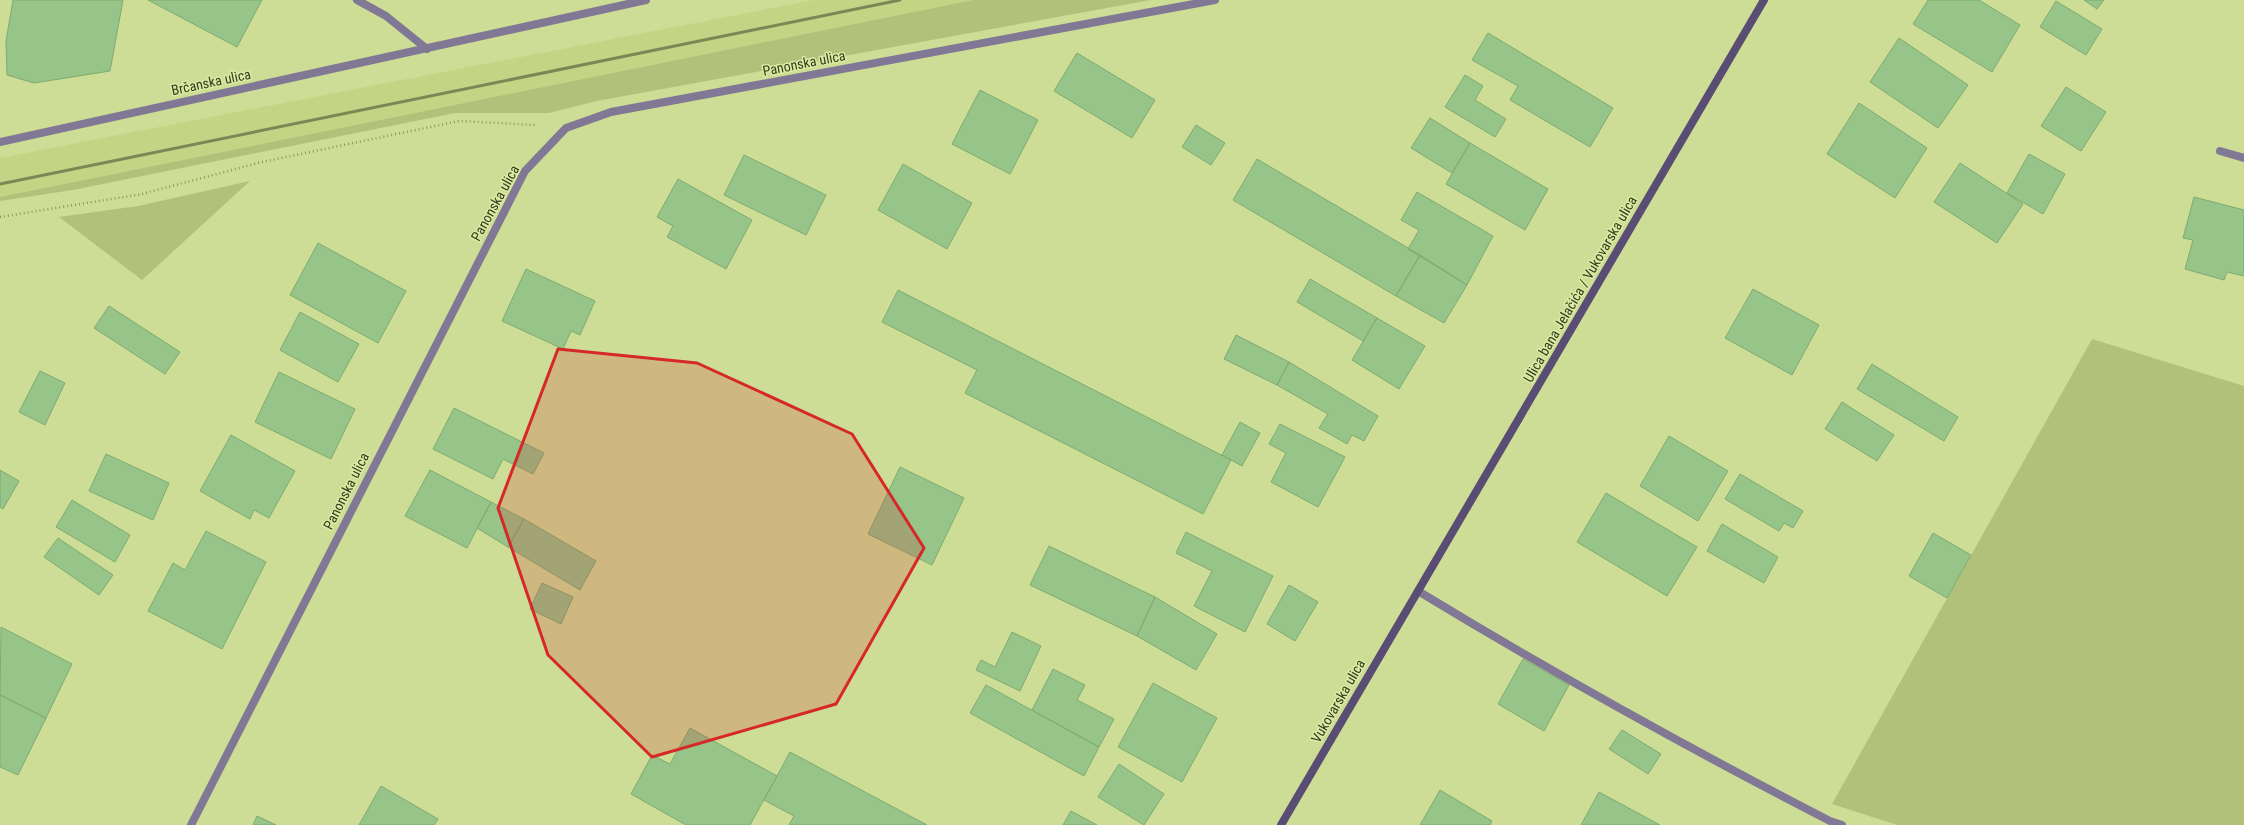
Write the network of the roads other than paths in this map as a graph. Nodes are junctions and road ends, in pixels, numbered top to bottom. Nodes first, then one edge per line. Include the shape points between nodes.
1 (357, 0) edge
2 (646, 0) edge
3 (1215, 0) edge
4 (1764, 0) edge
5 (427, 48) junction
6 (0, 142) edge
7 (2220, 151) dead end
8 (2244, 158) edge
9 (1418, 591) junction
10 (1829, 823) edge
11 (191, 825) edge
12 (1281, 825) edge
13 (1842, 825) edge

1 - 5 street via 386,16
2 - 5 street, Brčanska ulica
3 - 11 street, Panonska ulica via 611,112 566,128 525,171
4 - 9 main road, Ulica bana Jelačića / Vukovarska ulica
5 - 6 street, Brčanska ulica
7 - 8 street
9 - 10 street via 1702,755
9 - 12 main road, Vukovarska ulica
10 - 13 street

